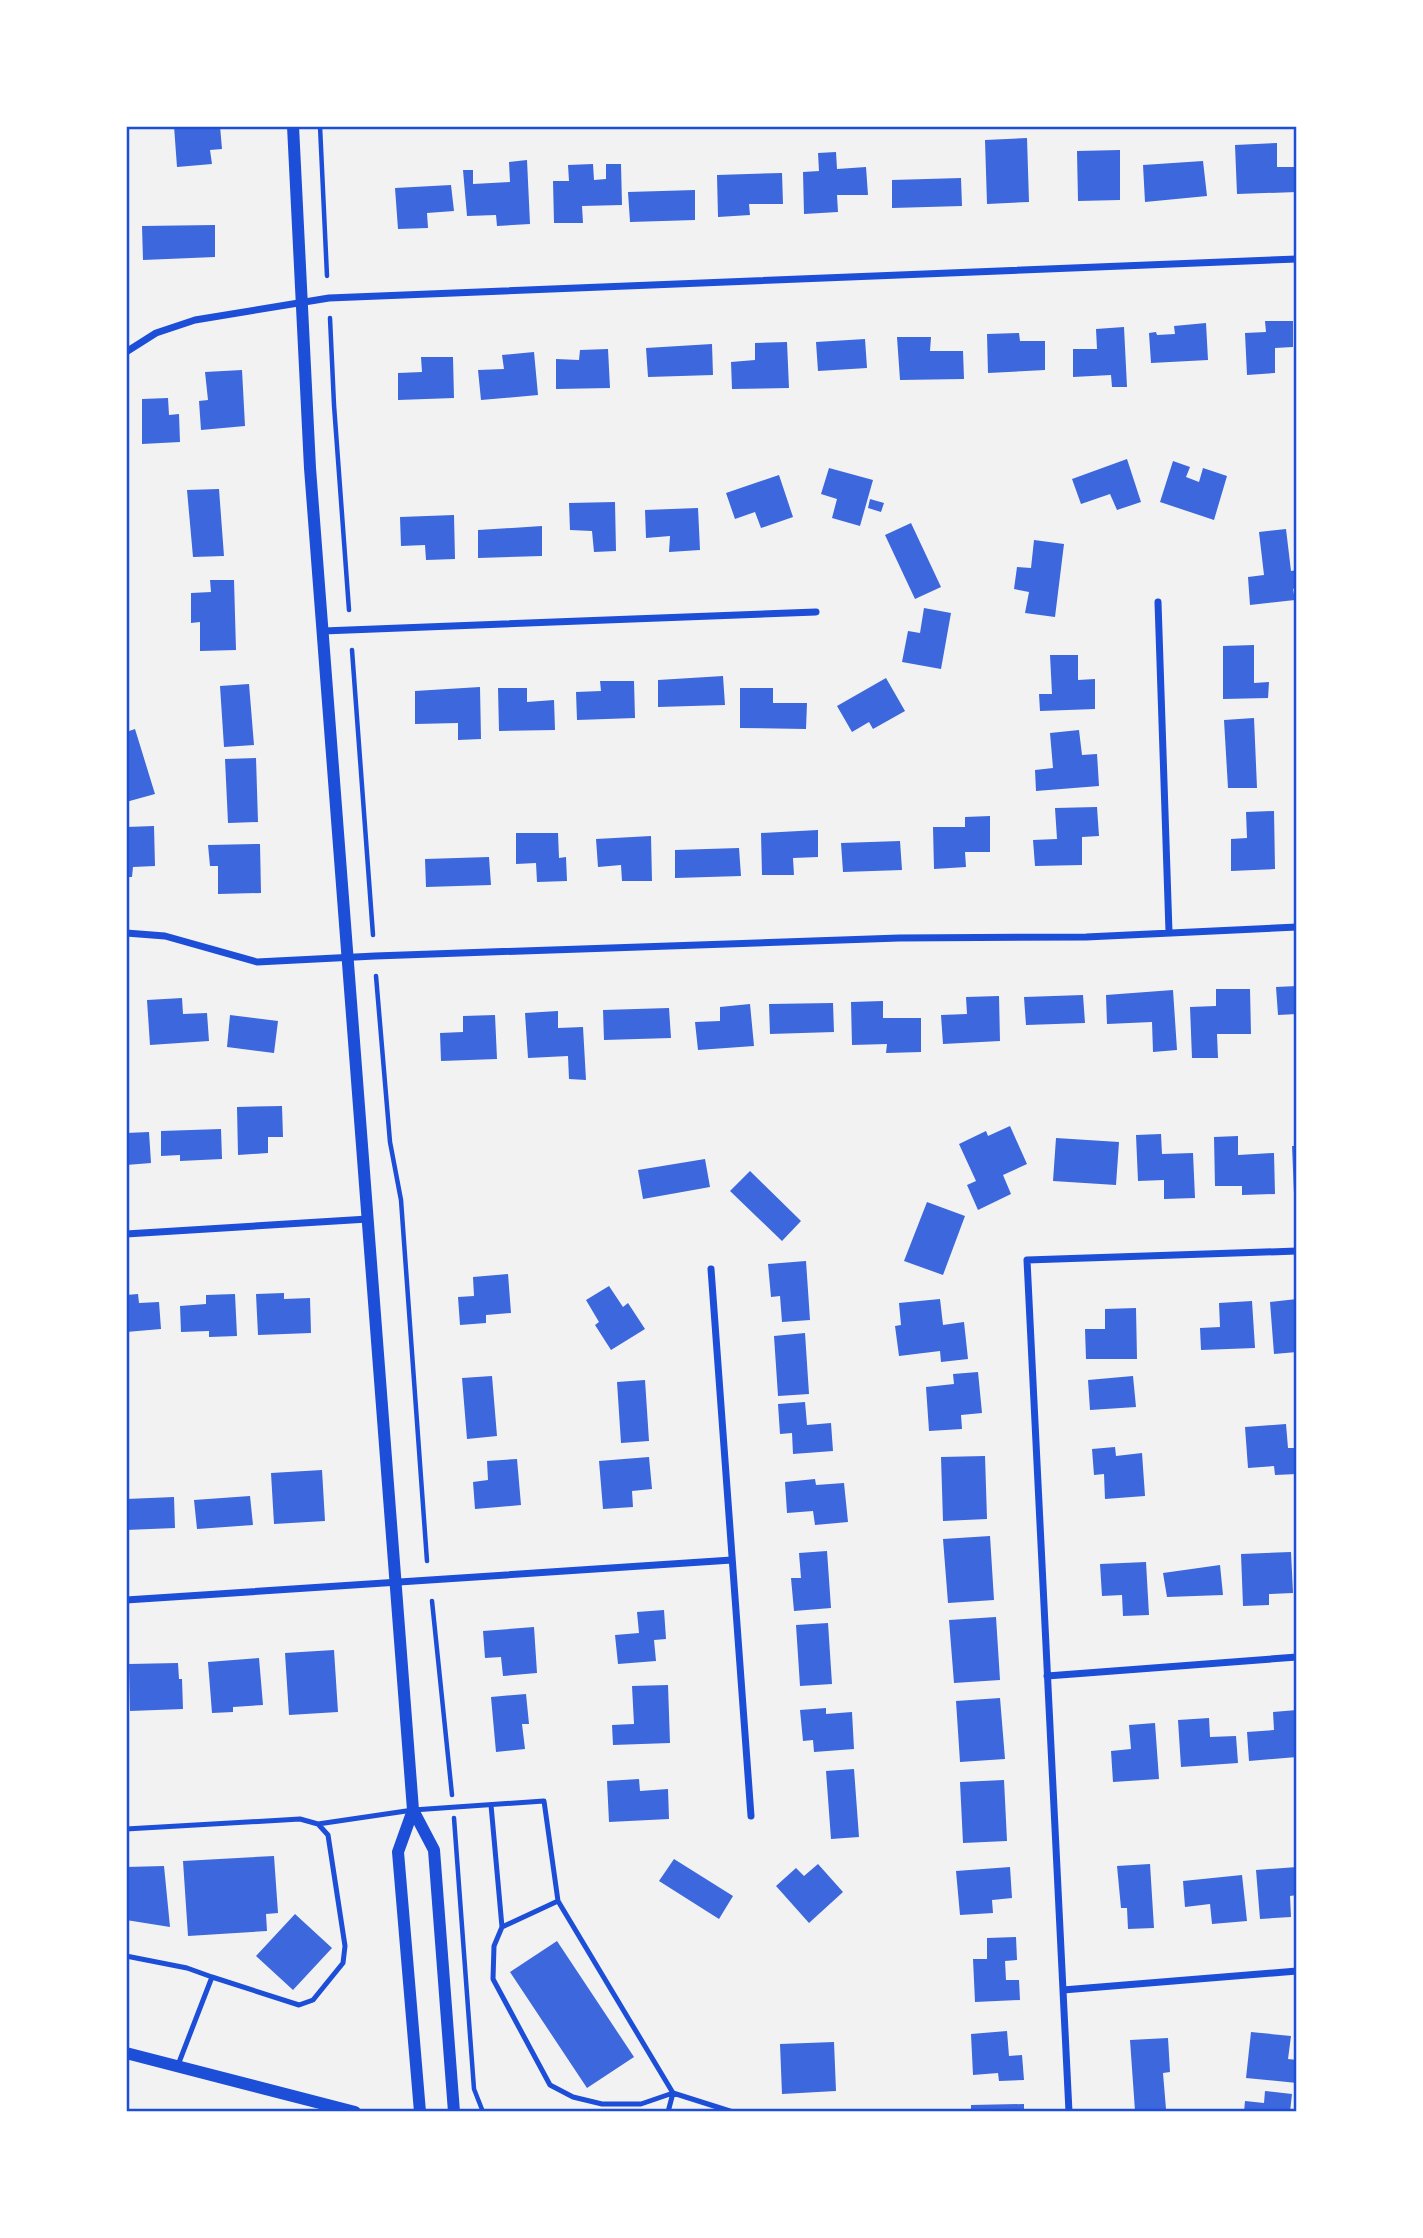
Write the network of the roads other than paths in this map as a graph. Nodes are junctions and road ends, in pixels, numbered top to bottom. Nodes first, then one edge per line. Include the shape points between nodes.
1 (293, 126) edge
2 (1297, 259) edge
3 (302, 301) junction
4 (126, 352) edge
5 (1158, 603) dead end
6 (816, 612) dead end
7 (323, 631) junction
8 (1297, 927) edge
9 (1169, 932) junction
10 (126, 933) edge
11 (348, 957) junction
12 (368, 1219) junction
13 (126, 1234) edge
14 (1297, 1251) edge
15 (711, 1269) dead end
16 (732, 1560) junction
17 (395, 1581) junction
18 (126, 1600) edge
19 (1297, 1657) edge
20 (1047, 1676) junction
21 (491, 1805) junction
22 (413, 1810) junction
23 (751, 1816) dead end
24 (318, 1824) junction
25 (126, 1829) edge
26 (558, 1901) junction
27 (502, 1927) junction
28 (126, 1956) edge
29 (1297, 1971) edge
30 (212, 1977) junction
31 (1063, 1990) junction
32 (126, 2053) edge
33 (177, 2067) junction
34 (673, 2093) junction
35 (355, 2112) edge
36 (419, 2112) edge
37 (454, 2112) edge
38 (668, 2112) edge
39 (733, 2112) edge
40 (1069, 2112) edge

1 - 3 street
2 - 3 street
3 - 4 street via 195,320 156,333
3 - 7 street
5 - 9 street
6 - 7 street
7 - 11 street
8 - 9 street
9 - 11 street
10 - 11 street via 165,936 257,962
11 - 12 street
12 - 13 street
12 - 17 street
14 - 20 street via 1027,1260
15 - 16 street
16 - 17 street
16 - 23 street
17 - 18 street
17 - 22 street
19 - 20 street
20 - 31 street
21 - 22 lane
21 - 26 lane via 544,1801
21 - 27 lane
22 - 24 lane
22 - 36 street via 398,1852
22 - 37 street via 434,1850
24 - 25 lane via 300,1819
24 - 30 lane via 328,1835 345,1946 343,1963 313,2000 299,2005
26 - 27 lane
26 - 34 lane
27 - 34 lane via 494,1946 493,1979 550,2085 573,2098 602,2104 641,2104
28 - 30 lane
29 - 31 street
30 - 33 lane
31 - 40 street
32 - 33 street
33 - 35 street
34 - 38 lane
34 - 39 lane

